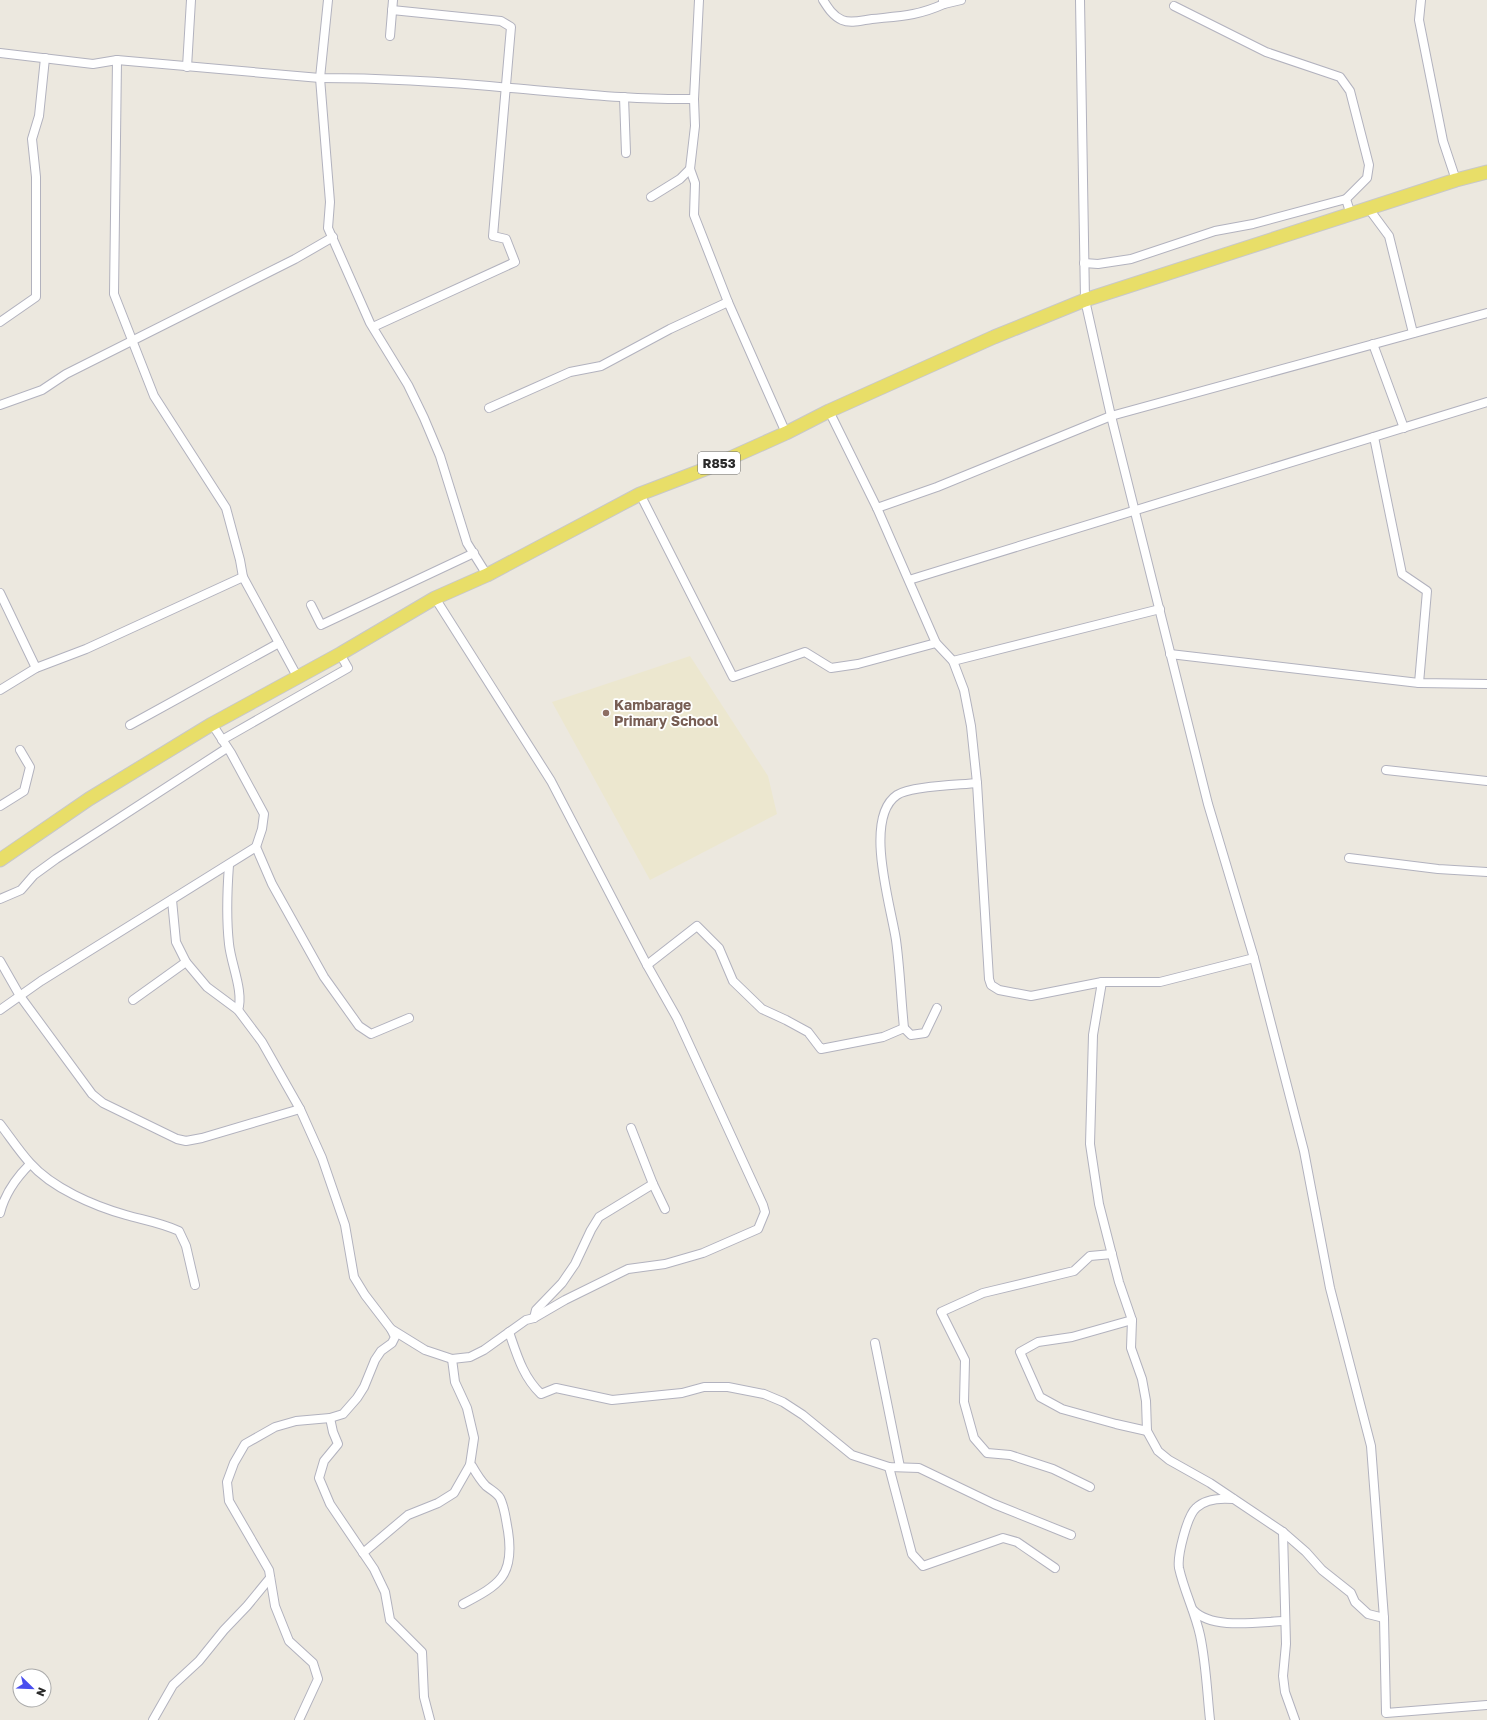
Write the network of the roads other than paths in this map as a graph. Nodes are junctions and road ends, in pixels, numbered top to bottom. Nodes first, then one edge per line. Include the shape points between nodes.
1 (191, 0) edge
2 (328, 0) edge
3 (393, 0) edge
4 (699, 0) edge
5 (823, 0) edge
6 (961, 0) edge
7 (1080, 0) edge
8 (1421, 0) edge
9 (943, 2) edge
10 (1174, 6) dead end
11 (392, 10) junction
12 (390, 36) dead end
13 (0, 53) edge
14 (45, 58) junction
15 (117, 60) junction
16 (187, 67) junction
17 (320, 78) junction
18 (505, 87) junction
19 (624, 97) junction
20 (694, 99) junction
21 (626, 153) dead end
22 (690, 170) junction
23 (1487, 172) edge
24 (1456, 180) junction
25 (651, 197) dead end
26 (1346, 198) junction
27 (1369, 209) junction
28 (1351, 215) junction
29 (333, 237) junction
30 (1084, 263) junction
31 (1086, 300) junction
32 (728, 302) junction
33 (1487, 313) edge
34 (0, 322) edge
35 (372, 327) junction
36 (1413, 333) junction
37 (132, 342) junction
38 (1374, 344) junction
39 (1487, 402) edge
40 (0, 405) edge
41 (489, 408) dead end
42 (829, 411) junction
43 (1111, 416) junction
44 (1404, 428) junction
45 (786, 433) junction
46 (1374, 438) junction
47 (640, 494) junction
48 (877, 508) junction
49 (1135, 510) junction
50 (474, 553) junction
51 (487, 575) junction
52 (243, 577) junction
53 (909, 580) junction
54 (0, 593) edge
55 (435, 598) junction
56 (311, 605) dead end
57 (1160, 609) junction
58 (279, 643) junction
59 (936, 643) junction
60 (340, 654) junction
61 (1170, 654) junction
62 (953, 661) junction
63 (36, 668) junction
64 (298, 678) junction
65 (1418, 683) junction
66 (1487, 684) edge
67 (0, 690) edge
68 (212, 724) junction
69 (130, 725) dead end
70 (222, 740) junction
71 (227, 748) junction
72 (20, 750) dead end
73 (1386, 770) dead end
74 (1487, 781) edge
75 (977, 784) junction
76 (0, 806) edge
77 (256, 847) junction
78 (1349, 858) dead end
79 (0, 860) edge
80 (229, 864) junction
81 (1487, 872) edge
82 (0, 899) edge
83 (172, 900) junction
84 (1254, 958) junction
85 (0, 961) edge
86 (186, 962) junction
87 (647, 965) junction
88 (1102, 982) junction
89 (20, 996) junction
90 (133, 1000) dead end
91 (937, 1008) dead end
92 (0, 1010) edge
93 (238, 1010) junction
94 (409, 1018) dead end
95 (904, 1028) junction
96 (300, 1109) junction
97 (0, 1124) edge
98 (630, 1128) dead end
99 (30, 1164) junction
100 (653, 1184) junction
101 (665, 1209) dead end
102 (0, 1213) edge
103 (1112, 1254) junction
104 (195, 1285) dead end
105 (534, 1318) junction
106 (1132, 1320) junction
107 (391, 1329) junction
108 (509, 1332) junction
109 (875, 1344) dead end
110 (452, 1359) junction
111 (330, 1418) junction
112 (1147, 1431) junction
113 (470, 1465) junction
114 (889, 1467) junction
115 (900, 1468) junction
116 (1090, 1487) dead end
117 (1233, 1499) junction
118 (1283, 1532) junction
119 (1071, 1535) dead end
120 (363, 1553) junction
121 (1055, 1568) dead end
122 (270, 1578) junction
123 (463, 1604) dead end
124 (1193, 1610) junction
125 (1384, 1618) junction
126 (1284, 1621) junction
127 (1487, 1705) edge
128 (1386, 1716) edge
129 (1296, 1719) edge
130 (153, 1720) edge
131 (299, 1720) edge
132 (430, 1720) edge
133 (1210, 1720) edge

1 - 16 street
2 - 17 street
3 - 11 street
4 - 20 street
5 - 9 street via 832,12 843,20 853,22 912,15 930,10
6 - 9 street
7 - 30 street
8 - 24 street via 1419,20 1443,141
10 - 26 street via 1266,52 1340,77 1350,92 1369,165 1367,178
11 - 12 street
11 - 18 street via 501,21 511,26
13 - 14 street
14 - 15 street via 93,64
14 - 34 street via 39,116 32,139 36,177 36,297
15 - 16 street
15 - 37 street via 114,294
16 - 17 street
17 - 18 street
17 - 29 street via 330,202 328,228
18 - 19 street
18 - 35 street via 493,236 506,239 515,262
19 - 20 street
19 - 21 street
20 - 22 street
22 - 25 street
22 - 32 street via 695,183 694,215
23 - 24 main road, R853
24 - 27 main road, R853
26 - 28 street
26 - 30 street via 1253,224 1215,231 1131,259 1098,264
27 - 28 main road, R853
27 - 36 street via 1389,236
28 - 31 main road, R853
29 - 35 street
29 - 37 street
30 - 31 street
31 - 42 main road, R853 via 994,337
31 - 43 street
32 - 41 street via 601,366 570,372
32 - 45 street
33 - 36 street
35 - 50 street via 408,385 424,418 440,456 467,544
36 - 38 street
37 - 40 street via 66,374 42,390
37 - 52 street via 154,396 226,508
38 - 43 street
38 - 44 street
39 - 44 street
42 - 45 main road, R853
42 - 48 street
43 - 48 street via 937,487
43 - 49 street
44 - 46 street
45 - 47 main road, R853 via 708,468
46 - 49 street
46 - 65 street via 1402,574 1427,591
47 - 51 main road, R853
47 - 59 street via 733,677 805,652 831,668 858,664
48 - 53 street
49 - 53 street
49 - 57 street
50 - 51 street
50 - 56 street via 321,625
51 - 55 main road, R853
52 - 58 street
52 - 63 street via 86,649
53 - 59 street
54 - 63 street
55 - 60 main road, R853
55 - 87 street via 551,781
57 - 61 street
57 - 62 street
58 - 64 street
58 - 69 street
59 - 62 street
60 - 64 main road, R853
60 - 70 street via 348,668
61 - 65 street
61 - 84 street via 1208,804
62 - 75 street via 964,690 971,726
63 - 67 street
64 - 68 main road, R853
65 - 66 street
68 - 70 street
68 - 79 main road, R853 via 89,799
70 - 71 street
71 - 77 street via 264,814
71 - 82 street via 56,859 34,875 21,890
72 - 76 street via 30,767 24,791
73 - 74 street
75 - 88 street via 988,979 999,990 1030,996
75 - 95 street via 915,789 898,794 891,799 881,818 882,869 896,940
77 - 80 street
77 - 94 street via 272,884 324,977 359,1026 371,1034
78 - 81 street
80 - 83 street
80 - 93 street via 226,908 232,965 239,992
83 - 86 street via 176,942
83 - 89 street
84 - 88 street via 1160,982
84 - 125 street via 1304,1151 1330,1288 1371,1446
85 - 89 street
86 - 90 street
86 - 93 street via 207,987
87 - 95 street via 697,926 719,948 733,981 762,1009 808,1032 821,1049 883,1037
87 - 105 street via 676,1018 764,1205 765,1212 758,1229 703,1253 665,1264 628,1269
88 - 103 street via 1093,1035 1090,1144 1099,1204
89 - 92 street
89 - 96 street via 92,1094 177,1139 186,1141 202,1138
91 - 95 street via 925,1033 911,1035
93 - 96 street via 262,1042
96 - 107 street via 322,1158 344,1225 354,1276
97 - 99 street
98 - 100 street
99 - 102 street via 16,1178 3,1201
99 - 104 street via 54,1184 96,1205 179,1231 186,1246
100 - 101 street
100 - 105 street via 600,1217 575,1264 562,1283 536,1310
103 - 106 street
103 - 116 street via 1090,1256 1074,1271 983,1293 941,1312 965,1360 964,1402 974,1438 988,1453 1018,1457 1053,1469
105 - 108 street via 526,1320
106 - 112 street via 1131,1348 1146,1401
106 - 112 street via 1072,1337 1038,1342 1020,1352 1040,1397 1062,1409
107 - 110 street via 425,1350
107 - 111 street via 395,1337 375,1360 357,1398 343,1414
108 - 110 street via 470,1357
108 - 114 street via 521,1367 531,1384 541,1394 556,1388 612,1400 682,1393 704,1387 728,1387 764,1394 783,1402 802,1415 852,1455
109 - 115 street
110 - 113 street via 456,1382 467,1408 474,1438
111 - 120 street via 338,1444 324,1461 319,1478 330,1504
111 - 122 street via 296,1421 275,1427 245,1444 229,1474 229,1501 269,1570
112 - 117 street via 1158,1451 1169,1460
113 - 120 street via 454,1493 438,1503 408,1515
113 - 123 street via 480,1479 500,1498 510,1546 509,1559 500,1581
114 - 115 street
114 - 121 street via 912,1554 923,1566 1003,1538 1017,1542
115 - 119 street via 919,1468 994,1504
117 - 118 street
117 - 124 street via 1217,1498 1195,1508 1184,1533 1179,1567
118 - 125 street via 1322,1570 1351,1593 1355,1602 1368,1614
118 - 126 street
120 - 132 street via 385,1592 390,1620 422,1652 424,1697
122 - 130 street via 200,1661 173,1685
122 - 131 street via 275,1606 289,1641 313,1663 318,1680
124 - 126 street via 1199,1616 1220,1623
124 - 133 street via 1200,1636
125 - 128 street
126 - 129 street via 1286,1644 1283,1676 1285,1692
127 - 128 street

